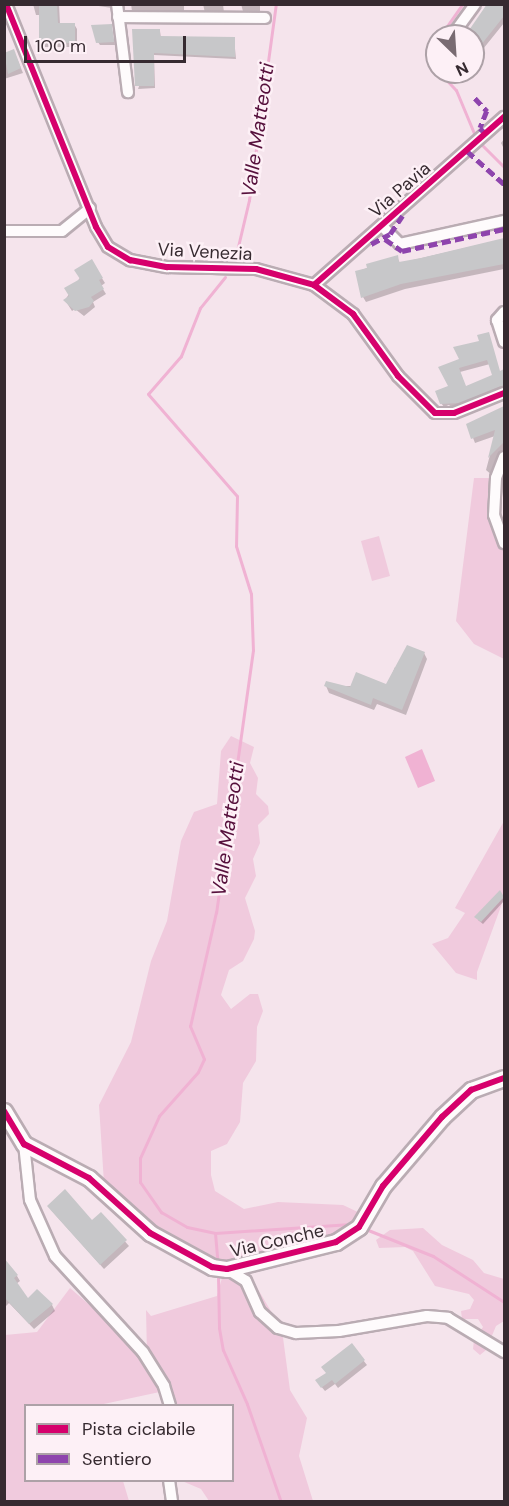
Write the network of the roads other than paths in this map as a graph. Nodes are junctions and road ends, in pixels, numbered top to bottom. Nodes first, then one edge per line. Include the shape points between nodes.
1 (6, 4) edge
2 (117, 4) edge
3 (475, 4) edge
4 (118, 17) junction
5 (265, 18) dead end
6 (461, 24) edge
7 (128, 92) dead end
8 (504, 117) edge
9 (90, 208) junction
10 (504, 221) edge
11 (382, 226) junction
12 (4, 231) edge
13 (314, 285) junction
14 (504, 312) edge
15 (504, 342) edge
16 (504, 393) edge
17 (504, 457) edge
18 (504, 543) edge
19 (504, 1078) edge
20 (4, 1111) edge
21 (24, 1144) junction
22 (227, 1269) junction
23 (504, 1352) edge
24 (170, 1404) edge
25 (169, 1482) edge
26 (172, 1502) edge

1 - 9 street, Via Venezia
2 - 4 street
3 - 6 street
4 - 5 street
4 - 7 street
8 - 11 street, Via Pavia
9 - 12 street via 62,231
9 - 13 street, Via Venezia via 108,247 130,260 167,267 256,269
10 - 11 street via 400,244
11 - 13 street, Via Pavia
13 - 16 street, Via Venezia via 353,314 398,376 435,413 454,413
14 - 15 street via 497,320
17 - 18 street via 496,478 494,514
19 - 22 street, Via Conche via 471,1090 442,1117 383,1186 359,1227 336,1242
20 - 21 street
21 - 22 street, Via Conche via 89,1178 150,1233 213,1267
21 - 24 street via 30,1200 55,1256 143,1352
22 - 23 street via 246,1281 260,1312 278,1328 296,1333 339,1332 427,1316 448,1318
25 - 26 street

